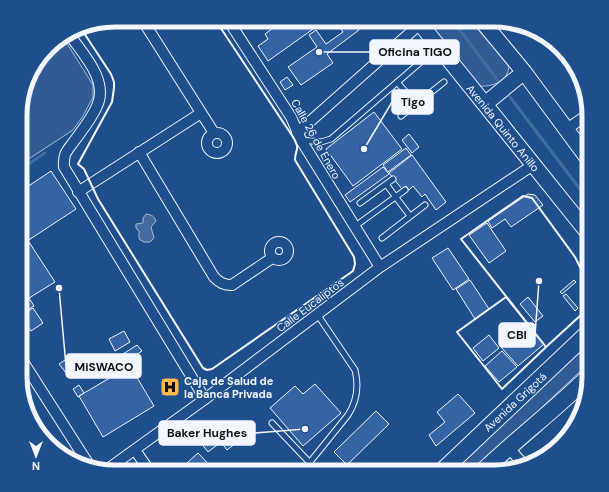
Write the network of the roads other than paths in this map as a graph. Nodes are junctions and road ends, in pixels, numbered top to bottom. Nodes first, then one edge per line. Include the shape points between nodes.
1 (147, 27) edge
2 (233, 27) edge
3 (414, 27) edge
4 (423, 27) edge
5 (487, 27) edge
6 (72, 38) edge
7 (438, 47) junction
8 (524, 72) junction
9 (398, 82) junction
10 (444, 82) dead end
11 (416, 104) junction
12 (485, 104) junction
13 (201, 113) junction
14 (400, 116) dead end
15 (582, 119) edge
16 (565, 130) junction
17 (214, 133) dead end
18 (299, 136) junction
19 (582, 151) edge
20 (139, 152) junction
21 (533, 165) junction
22 (393, 179) dead end
23 (386, 184) junction
24 (405, 190) dead end
25 (78, 192) junction
26 (395, 197) junction
27 (360, 203) dead end
28 (425, 205) dead end
29 (410, 216) junction
30 (582, 225) edge
31 (354, 227) junction
32 (382, 238) dead end
33 (272, 258) dead end
34 (380, 268) junction
35 (318, 314) junction
36 (582, 339) edge
37 (27, 368) edge
38 (581, 386) edge
39 (205, 399) junction
40 (272, 423) dead end
41 (508, 447) junction
42 (135, 450) junction
43 (86, 460) edge
44 (520, 461) edge
45 (310, 463) joint
46 (114, 465) edge
47 (145, 465) edge
48 (448, 465) edge
49 (489, 465) edge

1 - 13 street
2 - 18 street, Calle 26 de Enero via 291,117
3 - 18 street
4 - 7 main road, Avenida Quinto Anillo
5 - 8 main road
6 - 25 street via 91,66 100,88 98,104 63,156 64,167
7 - 9 lane
7 - 12 main road, Avenida Quinto Anillo
8 - 12 main road
8 - 16 main road
9 - 11 lane
9 - 18 lane via 331,139 321,142
10 - 11 lane
11 - 14 lane
12 - 21 main road, Avenida Quinto Anillo
13 - 17 street
13 - 20 street
15 - 16 street
16 - 19 main road
18 - 31 street, Calle 26 de Enero
20 - 25 street
20 - 33 street via 219,282 232,285
21 - 30 main road, Avenida Quinto Anillo
21 - 34 street, Calle Eucaliptos
22 - 23 lane
23 - 26 lane
23 - 27 lane
24 - 26 lane
25 - 39 street
26 - 29 lane
26 - 31 lane
28 - 29 lane
29 - 32 lane
31 - 34 street, Calle 26 de Enero
34 - 35 street, Calle Eucaliptos
35 - 39 street, Calle Eucaliptos
35 - 45 lane via 355,370 358,380 357,393 348,416
36 - 48 highway, Avenida Grigotá
37 - 43 street
38 - 41 highway
39 - 42 street, Calle Eucaliptos
40 - 45 lane
41 - 44 street
41 - 49 highway
42 - 46 street, Calle Eucaliptos
42 - 47 street

